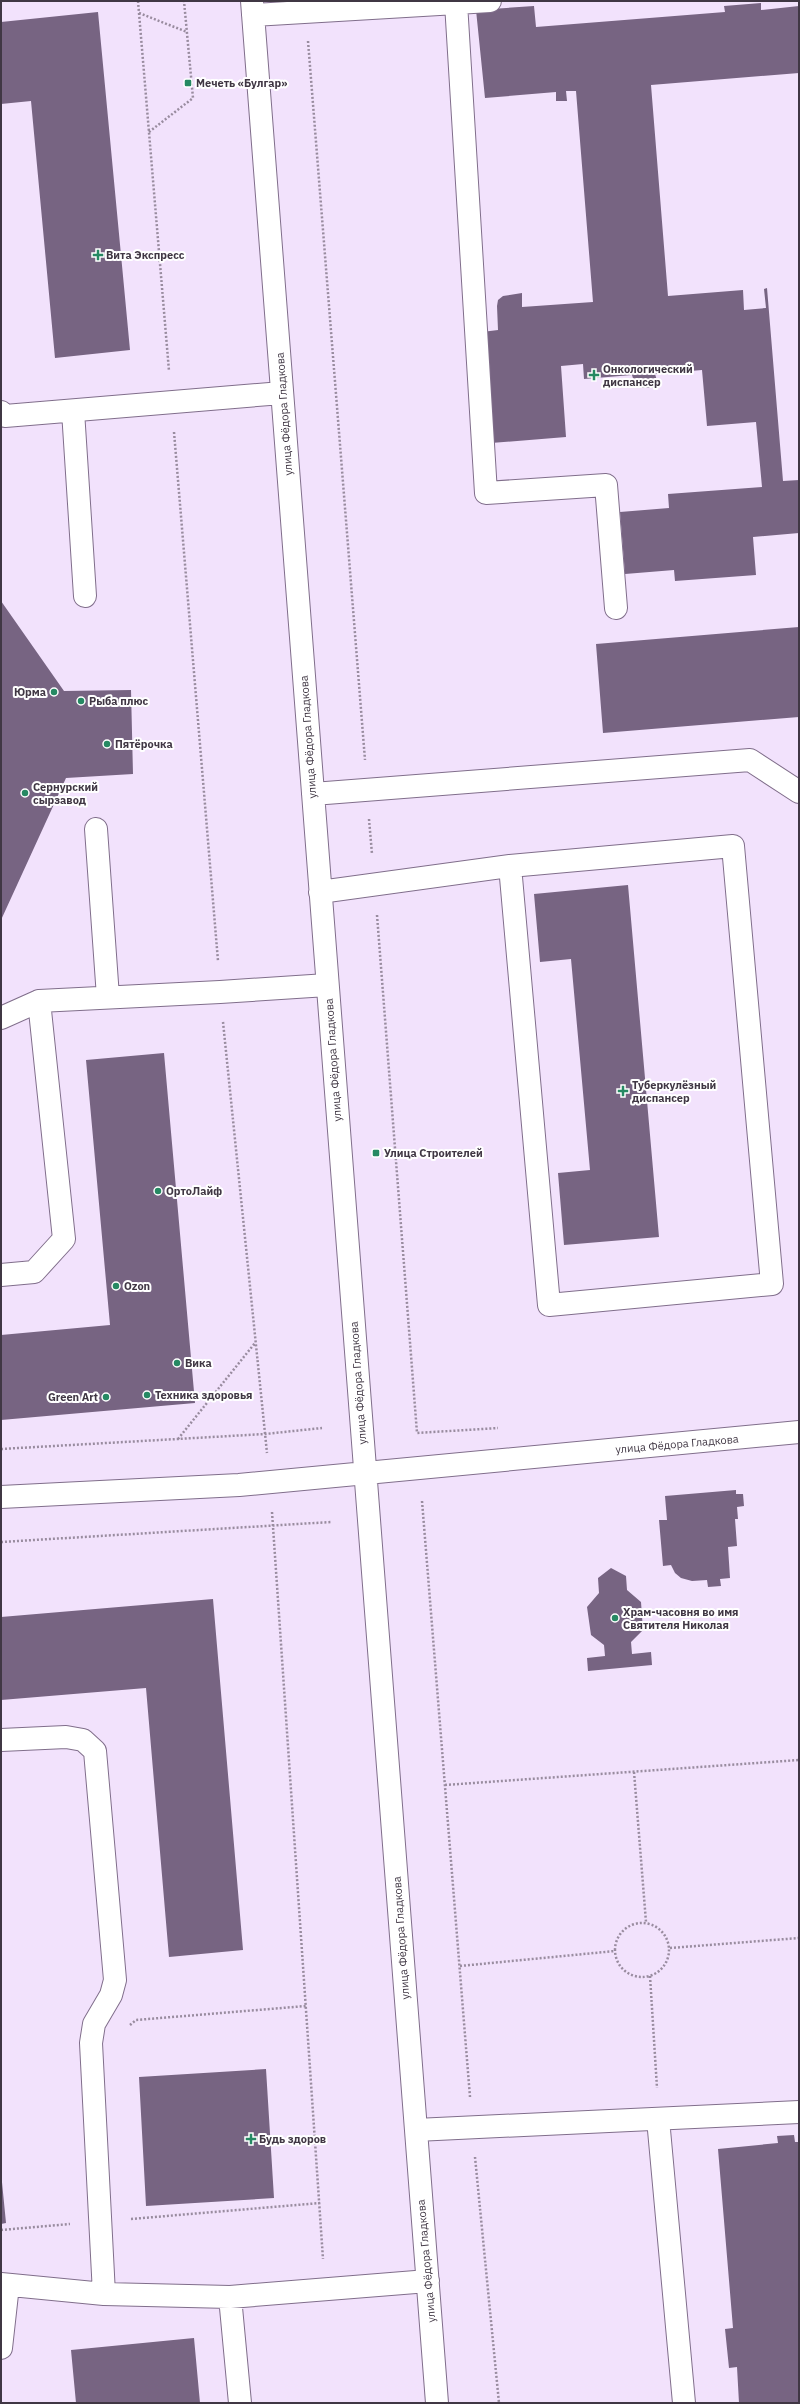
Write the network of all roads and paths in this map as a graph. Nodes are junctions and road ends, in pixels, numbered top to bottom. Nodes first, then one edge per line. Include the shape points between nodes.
1 (138, 1) edge
2 (184, 1) edge
3 (490, 1) edge
4 (456, 3) junction
5 (252, 8) edge
6 (306, 11) junction
7 (139, 14) junction
8 (187, 32) junction
9 (149, 133) junction
10 (282, 393) junction
11 (172, 403) junction
12 (73, 411) junction
13 (1, 412) edge
14 (85, 596) dead end
15 (616, 608) dead end
16 (367, 790) junction
17 (799, 792) edge
18 (313, 794) junction
19 (96, 829) dead end
20 (510, 866) junction
21 (375, 885) junction
22 (320, 892) junction
23 (327, 985) junction
24 (220, 992) junction
25 (108, 998) junction
26 (39, 1001) junction
27 (1, 1018) edge
28 (1, 1275) edge
29 (256, 1342) junction
30 (322, 1428) dead end
31 (799, 1432) edge
32 (417, 1433) dead end
33 (265, 1434) junction
34 (178, 1439) junction
35 (1, 1449) edge
36 (364, 1473) junction
37 (270, 1483) junction
38 (1, 1497) edge
39 (422, 1501) dead end
40 (331, 1522) dead end
41 (273, 1527) junction
42 (1, 1542) edge
43 (1, 1740) edge
44 (799, 1760) edge
45 (634, 1772) junction
46 (445, 1785) junction
47 (646, 1922) junction
48 (799, 1938) edge
49 (670, 1948) junction
50 (615, 1951) junction
51 (460, 1966) junction
52 (650, 1976) junction
53 (306, 2006) junction
54 (91, 2043) junction
55 (799, 2112) edge
56 (658, 2119) junction
57 (472, 2126) junction
58 (416, 2130) junction
59 (320, 2203) junction
60 (102, 2222) junction
61 (1, 2230) edge
62 (428, 2281) junction
63 (4, 2284) edge
64 (326, 2290) junction
65 (104, 2294) junction
66 (230, 2297) junction
67 (1, 2348) edge
68 (240, 2403) edge
69 (437, 2403) edge
70 (499, 2403) edge
71 (684, 2403) edge

1 - 7 path
2 - 8 path
3 - 4 street
4 - 6 street
4 - 15 street via 486,494 606,485
5 - 6 street
5 - 10 street, улица Фёдора Гладкова
6 - 16 path
7 - 8 path
7 - 9 path
8 - 9 path via 193,98
9 - 11 path
10 - 11 street
10 - 18 street, улица Фёдора Гладкова
11 - 12 street
11 - 24 path
12 - 13 street via 6,416
12 - 14 street
16 - 17 street via 750,760
16 - 18 street
16 - 21 path
18 - 22 street, улица Фёдора Гладкова
19 - 25 street
20 - 20 street via 549,1305 772,1284 733,846
20 - 21 street
21 - 22 street
21 - 32 path
22 - 23 street, улица Фёдора Гладкова
23 - 24 street
23 - 36 street, улица Фёдора Гладкова
24 - 25 street
24 - 29 path
25 - 26 street
26 - 27 street
26 - 28 street via 64,1239 34,1272
29 - 33 path
29 - 34 path
30 - 33 path
31 - 36 street, улица Фёдора Гладкова
33 - 34 path
33 - 37 path
34 - 35 path
36 - 37 street, улица Фёдора Гладкова
36 - 58 street, улица Фёдора Гладкова
37 - 38 street, улица Фёдора Гладкова
37 - 41 path
39 - 46 path
40 - 41 path
41 - 42 path
41 - 53 path
43 - 54 street via 66,1737 83,1740 95,1751 115,1980 111,1994 94,2024
44 - 45 path
45 - 46 path
45 - 47 path
46 - 51 path
47 - 49 path via 662,1931
47 - 50 path via 627,1927 616,1942
48 - 49 path
49 - 52 path via 665,1965
50 - 51 path
50 - 52 path via 622,1969 630,1975
51 - 57 path
52 - 56 path
53 - 54 path via 136,2020 117,2036
53 - 59 path
54 - 60 street
55 - 56 street
56 - 57 street
56 - 71 street
57 - 58 street
57 - 70 path
58 - 62 street, улица Фёдора Гладкова
59 - 60 path
59 - 64 path
60 - 61 path
60 - 65 street
62 - 64 street
62 - 69 street, улица Фёдора Гладкова
63 - 65 street
63 - 67 street
64 - 66 street
65 - 66 street
66 - 68 street

